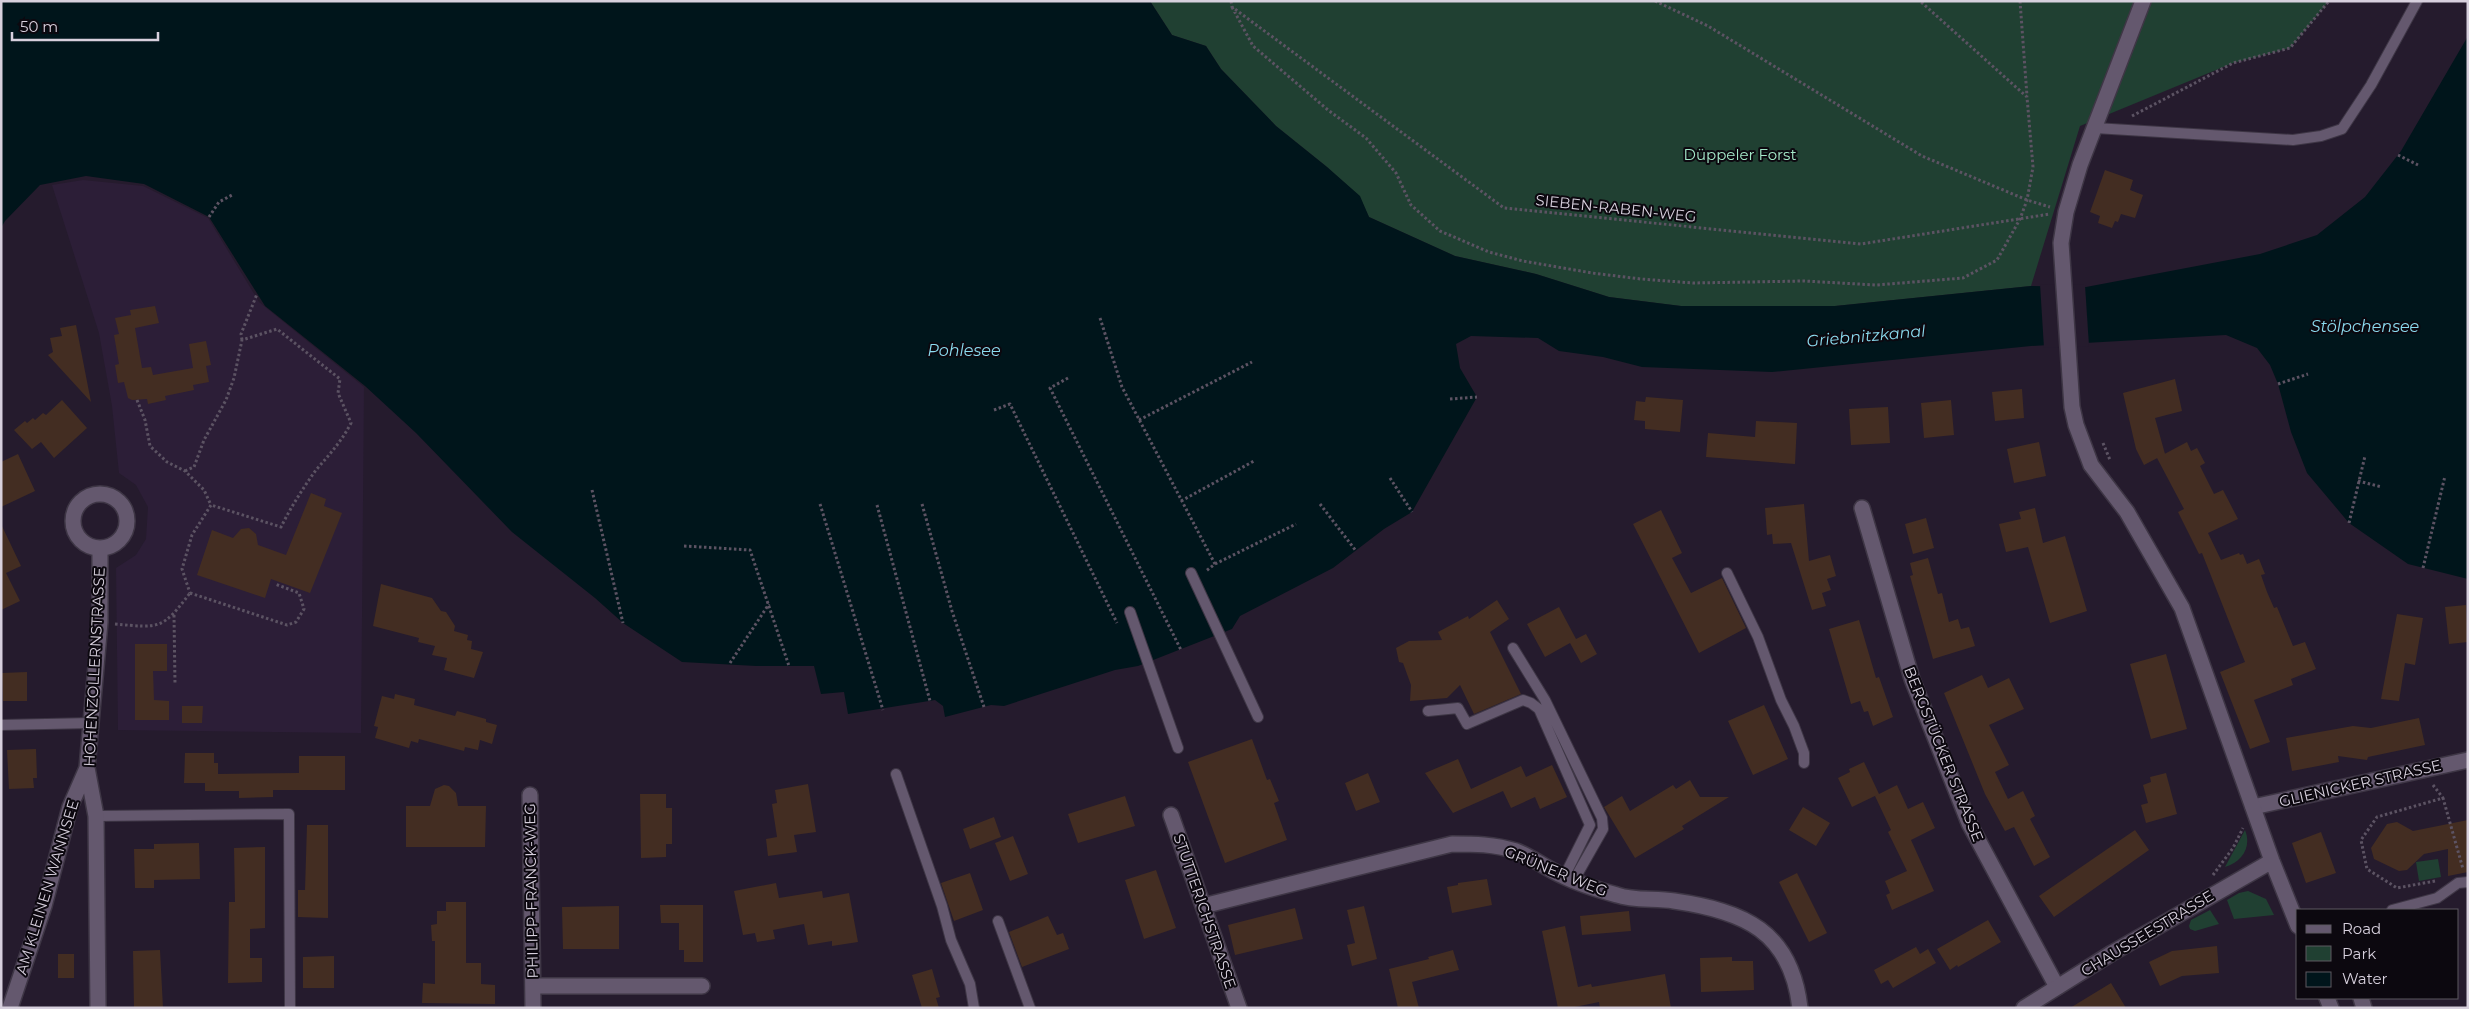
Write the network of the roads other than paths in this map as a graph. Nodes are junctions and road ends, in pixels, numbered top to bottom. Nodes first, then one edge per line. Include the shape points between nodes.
1 (2143, 1) edge
2 (2417, 1) edge
3 (2101, 128) junction
4 (1862, 508) dead end
5 (100, 548) dead end
6 (1191, 573) dead end
7 (1727, 573) dead end
8 (1130, 612) dead end
9 (1513, 648) dead end
10 (1428, 711) dead end
11 (1258, 717) dead end
12 (91, 723) junction
13 (1, 725) edge
14 (1178, 748) dead end
15 (2468, 760) edge
16 (1804, 763) dead end
17 (87, 768) junction
18 (896, 774) dead end
19 (530, 795) dead end
20 (2253, 808) junction
21 (1171, 815) dead end
22 (96, 816) junction
23 (2272, 861) junction
24 (1569, 879) junction
25 (2467, 882) edge
26 (1203, 906) junction
27 (2396, 909) edge
28 (998, 921) dead end
29 (2296, 921) edge
30 (533, 986) junction
31 (702, 986) dead end
32 (2057, 988) junction
33 (10, 1008) edge
34 (98, 1008) edge
35 (290, 1008) edge
36 (533, 1008) edge
37 (974, 1008) edge
38 (1030, 1008) edge
39 (1238, 1008) edge
40 (1800, 1008) edge
41 (2024, 1008) edge

1 - 3 street
2 - 3 lane via 2371,85 2342,129 2293,140
3 - 20 street via 2066,212 2061,243 2070,387 2076,425 2091,465 2127,512 2182,608
4 - 32 street, BERGSTÜCKER STRASSE via 1912,679 1965,814
5 - 12 street, HOHENZOLLERNSTRASSE via 100,622
6 - 11 lane
7 - 16 lane via 1794,726 1804,753
8 - 14 lane
9 - 24 lane via 1545,700 1602,818 1603,829
10 - 24 lane via 1458,708 1466,724 1523,700 1539,709 1590,825
12 - 13 lane
12 - 17 street, HOHENZOLLERNSTRASSE
15 - 20 street, GLIENICKER STRASSE
17 - 22 street, HOHENZOLLERNSTRASSE
17 - 33 street, AM KLEINEN WANNSEE via 70,807 44,906
18 - 37 lane via 951,940 970,984
19 - 30 street, PHILIPP-FRANCK-WEG
20 - 23 street
21 - 26 street, STUTTERICHSTRASSE
22 - 34 street, HOHENZOLLERNSTRASSE
22 - 35 lane via 288,814
23 - 29 street
23 - 32 street, CHAUSSEESTRASSE
24 - 26 street, GRÜNER WEG via 1517,852 1485,844 1452,844
24 - 40 street, GRÜNER WEG via 1619,896 1673,900 1720,909 1759,928 1773,940 1791,965
25 - 27 lane via 2458,883 2438,898
26 - 39 street, STUTTERICHSTRASSE
28 - 38 lane
30 - 31 street, PHILIPP-FRANCK-WEG
30 - 36 street, PHILIPP-FRANCK-WEG
32 - 41 street, CHAUSSEESTRASSE

